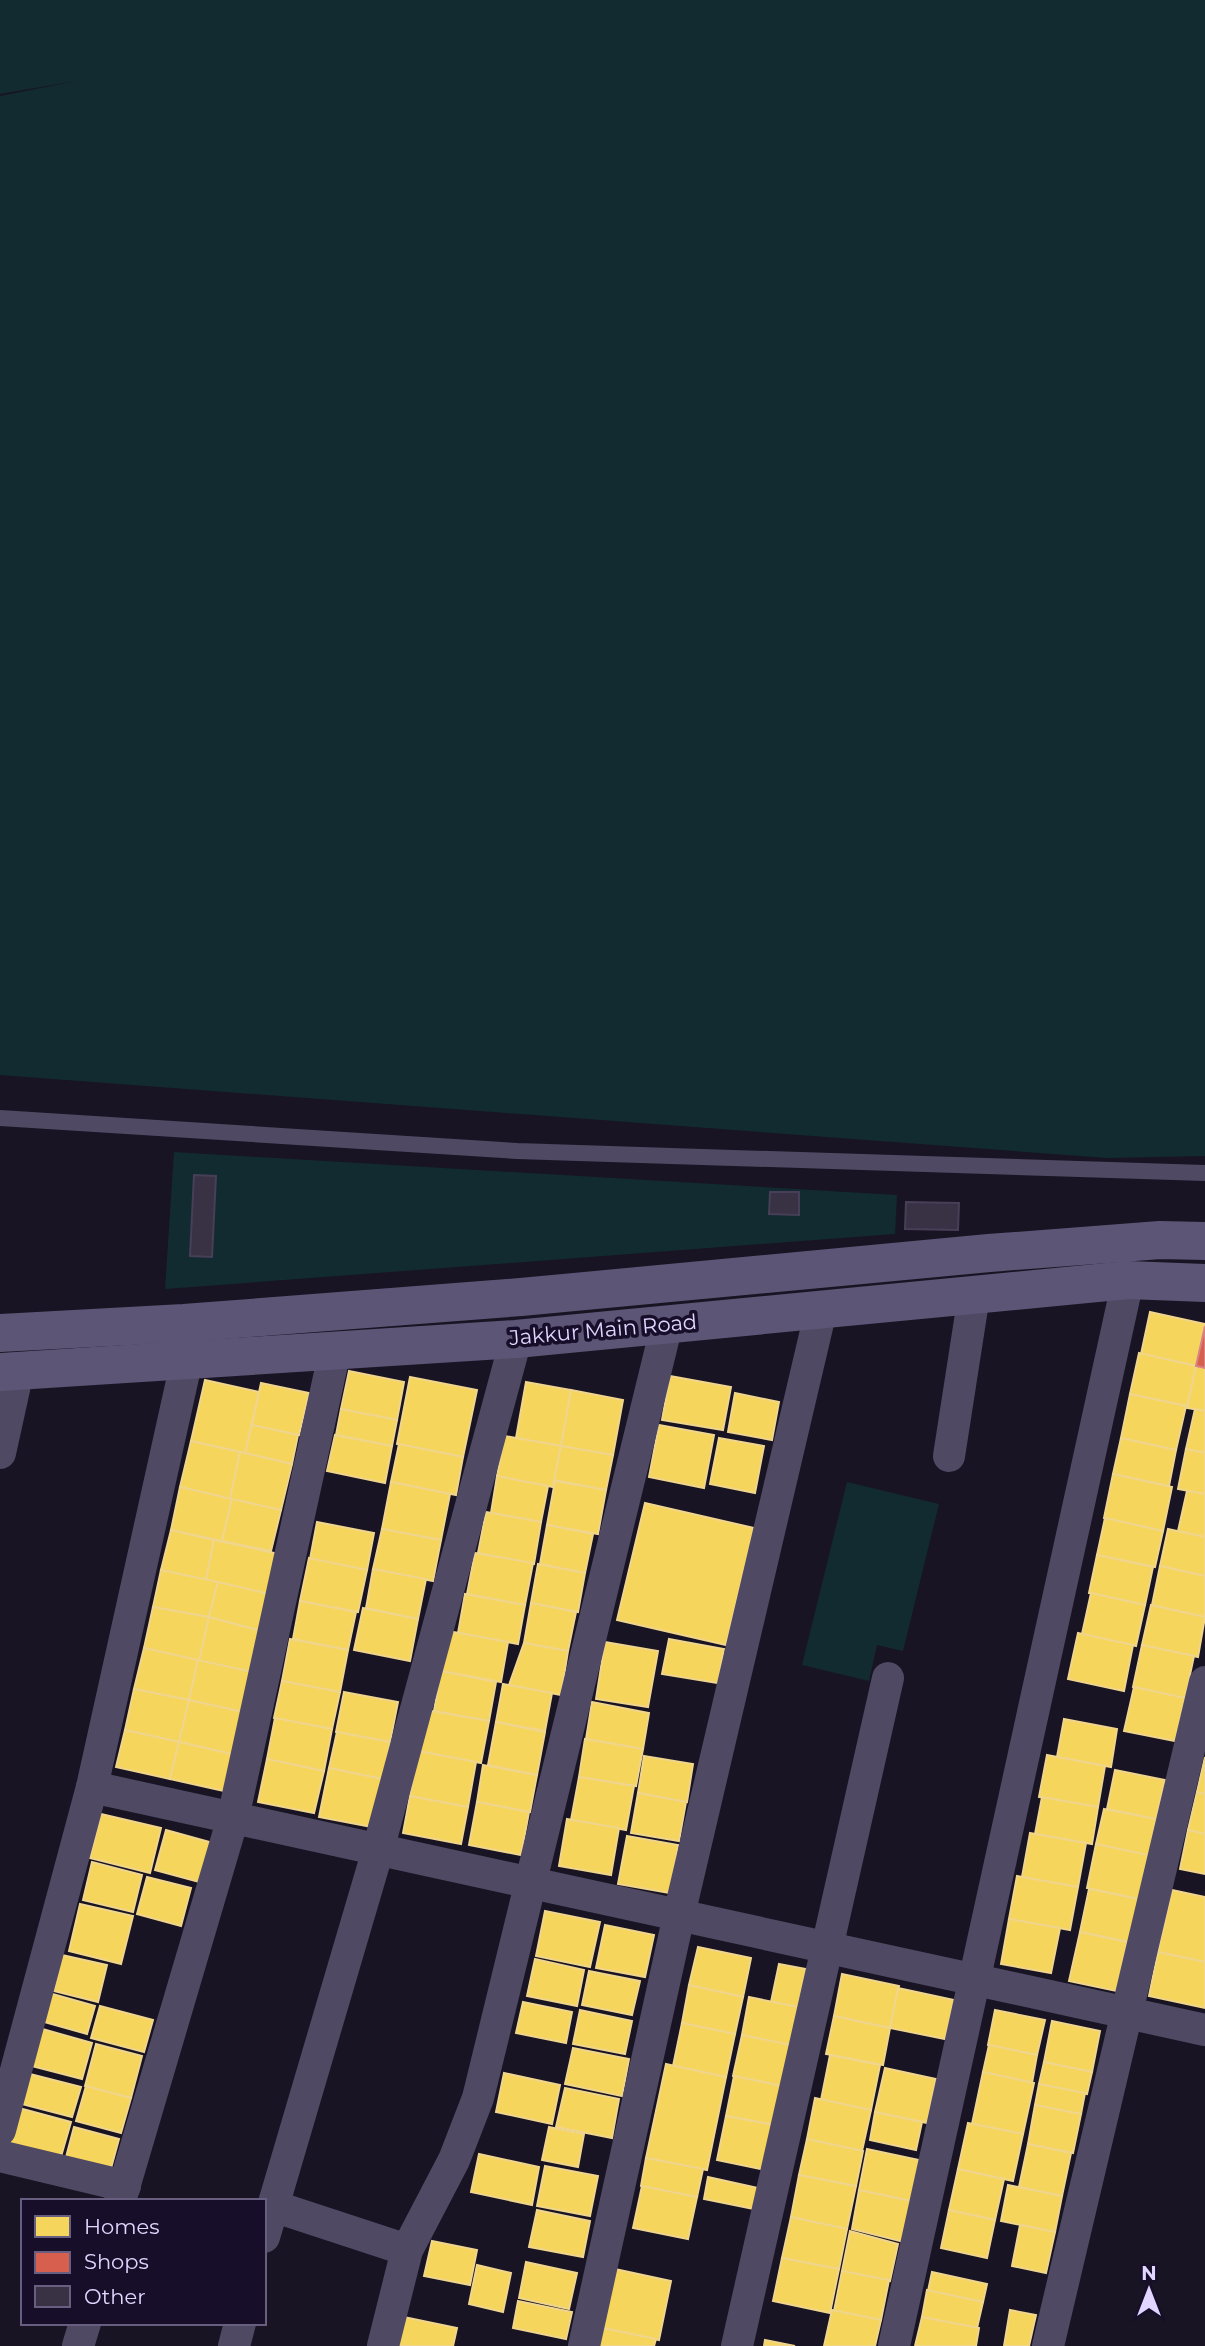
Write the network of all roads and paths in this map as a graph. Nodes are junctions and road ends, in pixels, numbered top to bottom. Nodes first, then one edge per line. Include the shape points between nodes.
1 (0, 1118) edge
2 (1205, 1173) edge
3 (1205, 1241) edge
4 (1128, 1280) junction
5 (1205, 1283) edge
6 (974, 1295) junction
7 (821, 1310) junction
8 (667, 1324) junction
9 (0, 1333) edge
10 (516, 1339) junction
11 (185, 1341) junction
12 (335, 1350) junction
13 (9, 1372) edge
14 (0, 1453) edge
15 (949, 1456) dead end
16 (888, 1678) dead end
17 (1205, 1682) edge
18 (92, 1787) junction
19 (233, 1818) junction
20 (378, 1850) junction
21 (531, 1883) junction
22 (679, 1915) junction
23 (827, 1948) junction
24 (975, 1980) junction
25 (1126, 2013) junction
26 (1205, 2030) edge
27 (0, 2130) edge
28 (0, 2156) edge
29 (123, 2194) edge
30 (273, 2206) junction
31 (266, 2229) edge
32 (407, 2250) junction
33 (84, 2325) edge
34 (239, 2325) edge
35 (78, 2346) edge
36 (234, 2346) edge
37 (383, 2346) edge
38 (584, 2346) edge
39 (737, 2346) edge
40 (894, 2346) edge
41 (1048, 2346) edge

1 - 2 lane via 517,1151
3 - 11 main road, Jakkur Main Road via 989,1253 521,1297
4 - 5 main road, Jakkur Main Road
4 - 6 main road, Jakkur Main Road
4 - 24 street
6 - 7 main road, Jakkur Main Road
6 - 15 street
7 - 8 main road, Jakkur Main Road
7 - 22 street
8 - 10 main road, Jakkur Main Road
8 - 21 street
9 - 11 main road, Jakkur Main Road
10 - 12 main road, Jakkur Main Road
10 - 20 street
11 - 12 main road, Jakkur Main Road
11 - 13 main road, Jakkur Main Road
11 - 18 street
12 - 19 street
13 - 14 street
16 - 23 street
17 - 25 street
18 - 19 street
18 - 27 street
19 - 20 street
19 - 29 street
20 - 21 street
20 - 30 street
21 - 22 street
21 - 32 street via 478,2098 454,2160
22 - 23 street
22 - 38 street
23 - 24 street
23 - 39 street
24 - 25 street
24 - 40 street
25 - 26 street
25 - 41 street
28 - 29 street
30 - 31 street
30 - 32 street
32 - 37 street
33 - 35 street
34 - 36 street

